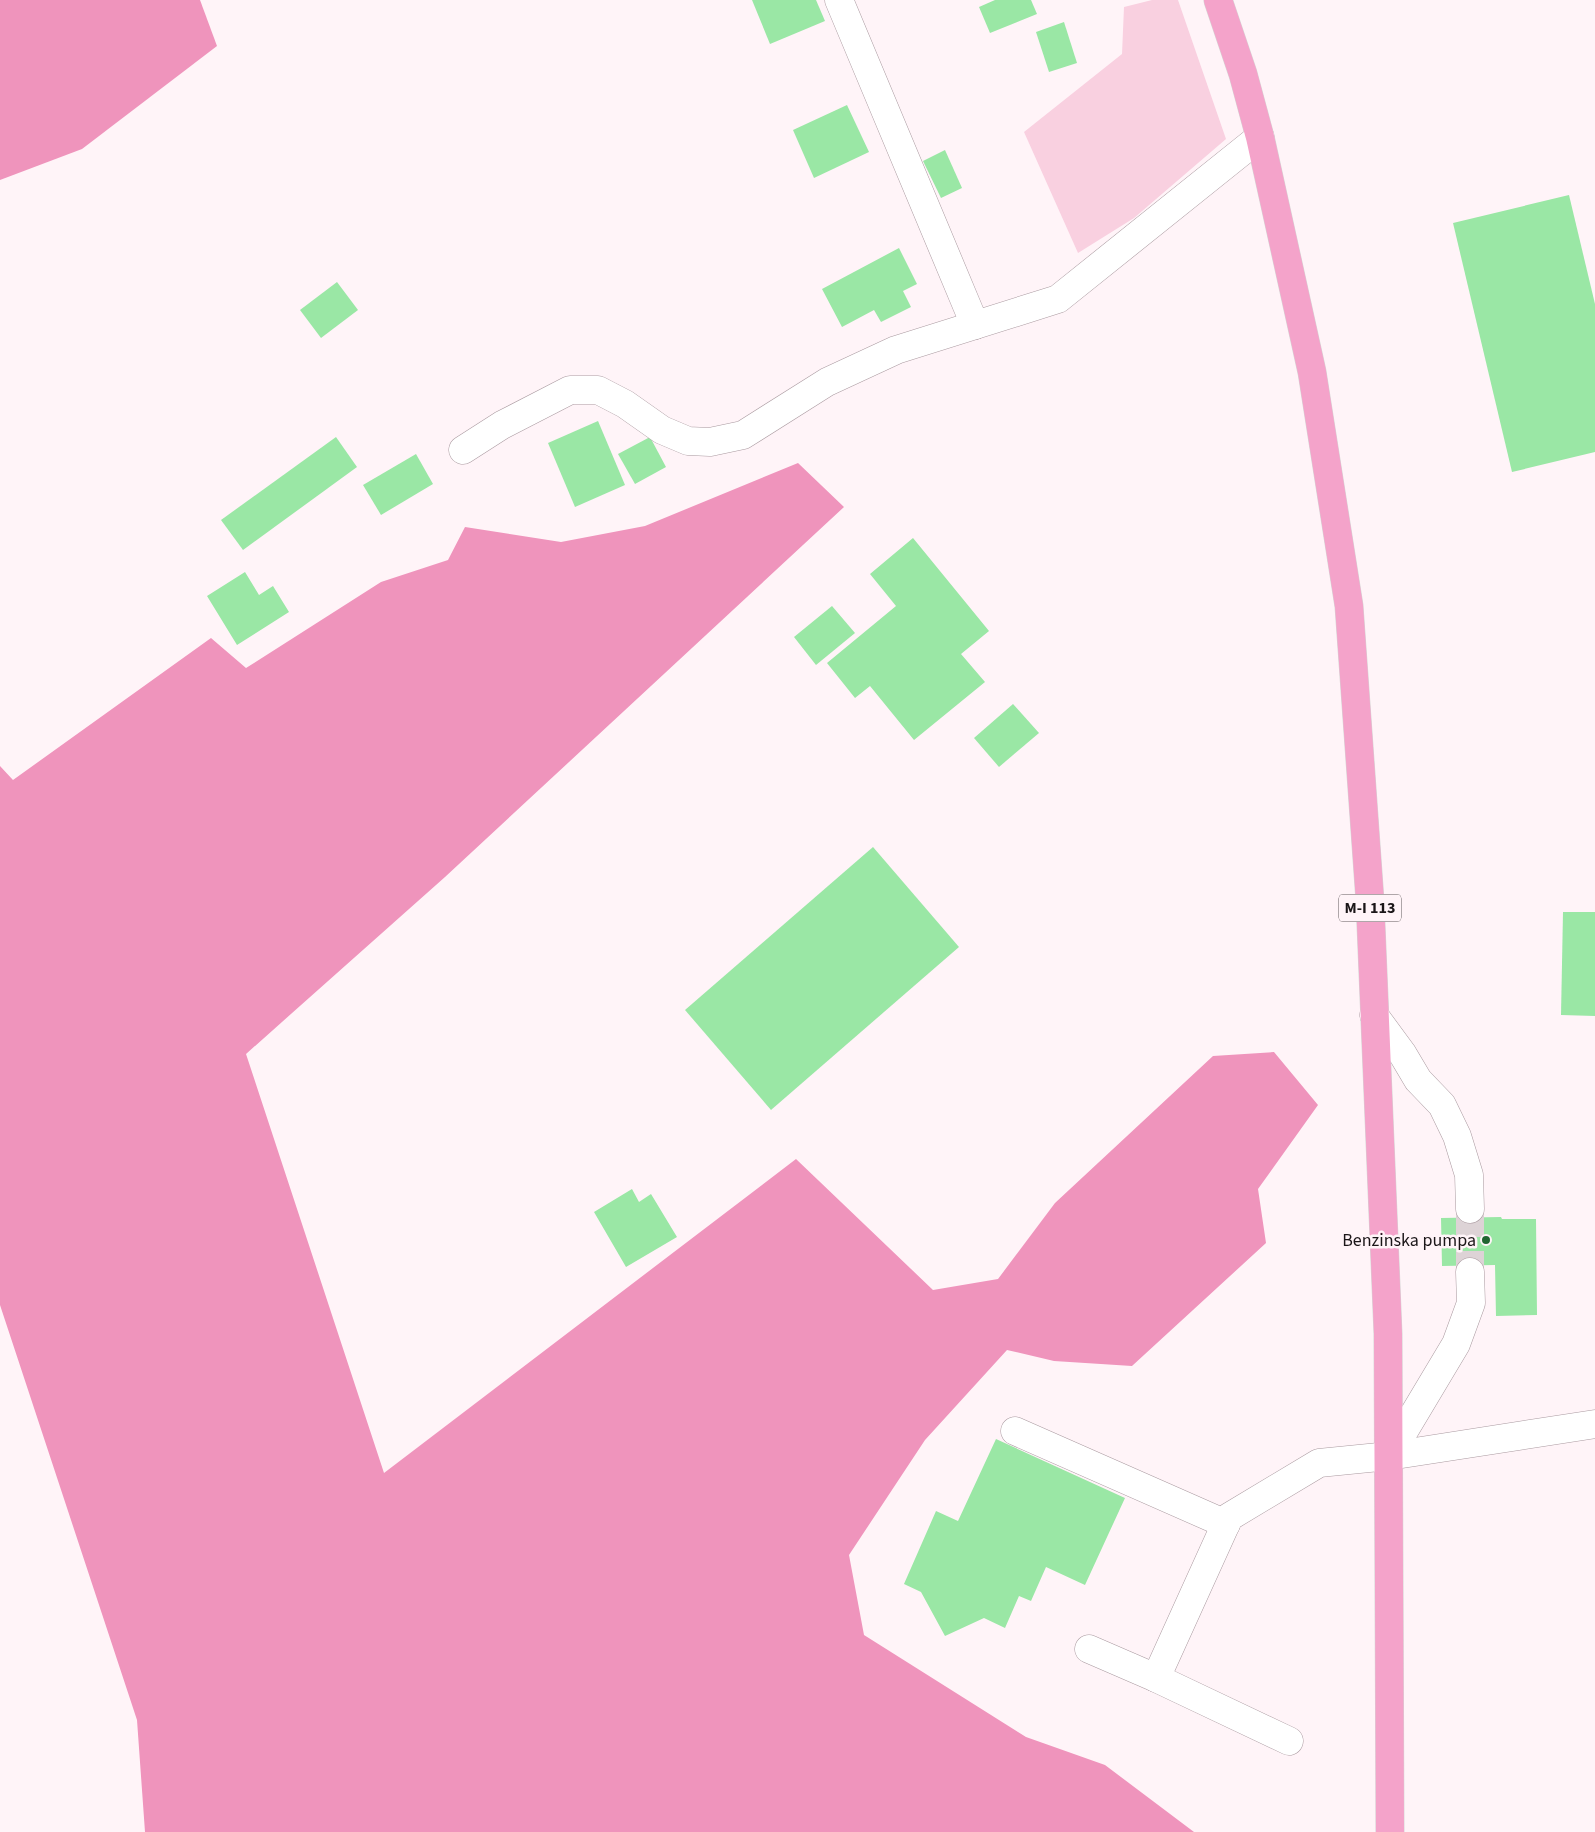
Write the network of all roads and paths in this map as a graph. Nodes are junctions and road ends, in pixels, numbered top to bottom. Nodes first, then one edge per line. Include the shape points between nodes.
1 (839, 0) edge
2 (1218, 0) edge
3 (1260, 137) junction
4 (975, 324) junction
5 (463, 450) dead end
6 (1374, 1015) junction
7 (1470, 1209) tunnel mouth
8 (1470, 1272) tunnel mouth
9 (1595, 1424) edge
10 (1015, 1431) dead end
11 (1389, 1456) junction
12 (1226, 1524) junction
13 (1089, 1649) dead end
14 (1156, 1678) junction
15 (1289, 1741) dead end
16 (1390, 1832) edge

1 - 4 lane
2 - 3 main road, M-I 113
3 - 4 lane via 1058,299
3 - 6 main road, M-I 113 via 1312,372 1349,606 1370,901
4 - 5 lane via 896,350 827,382 742,435 710,442 688,441 662,430 598,390 570,390 502,425
6 - 7 lane via 1418,1080 1442,1105 1457,1136 1469,1175
6 - 11 main road, M-I 113 via 1388,1334
8 - 11 lane via 1471,1303 1456,1344
9 - 11 lane
10 - 12 lane
11 - 12 lane via 1319,1463 1229,1517
11 - 16 main road, M-I 113
12 - 14 lane
13 - 14 lane
14 - 15 lane

